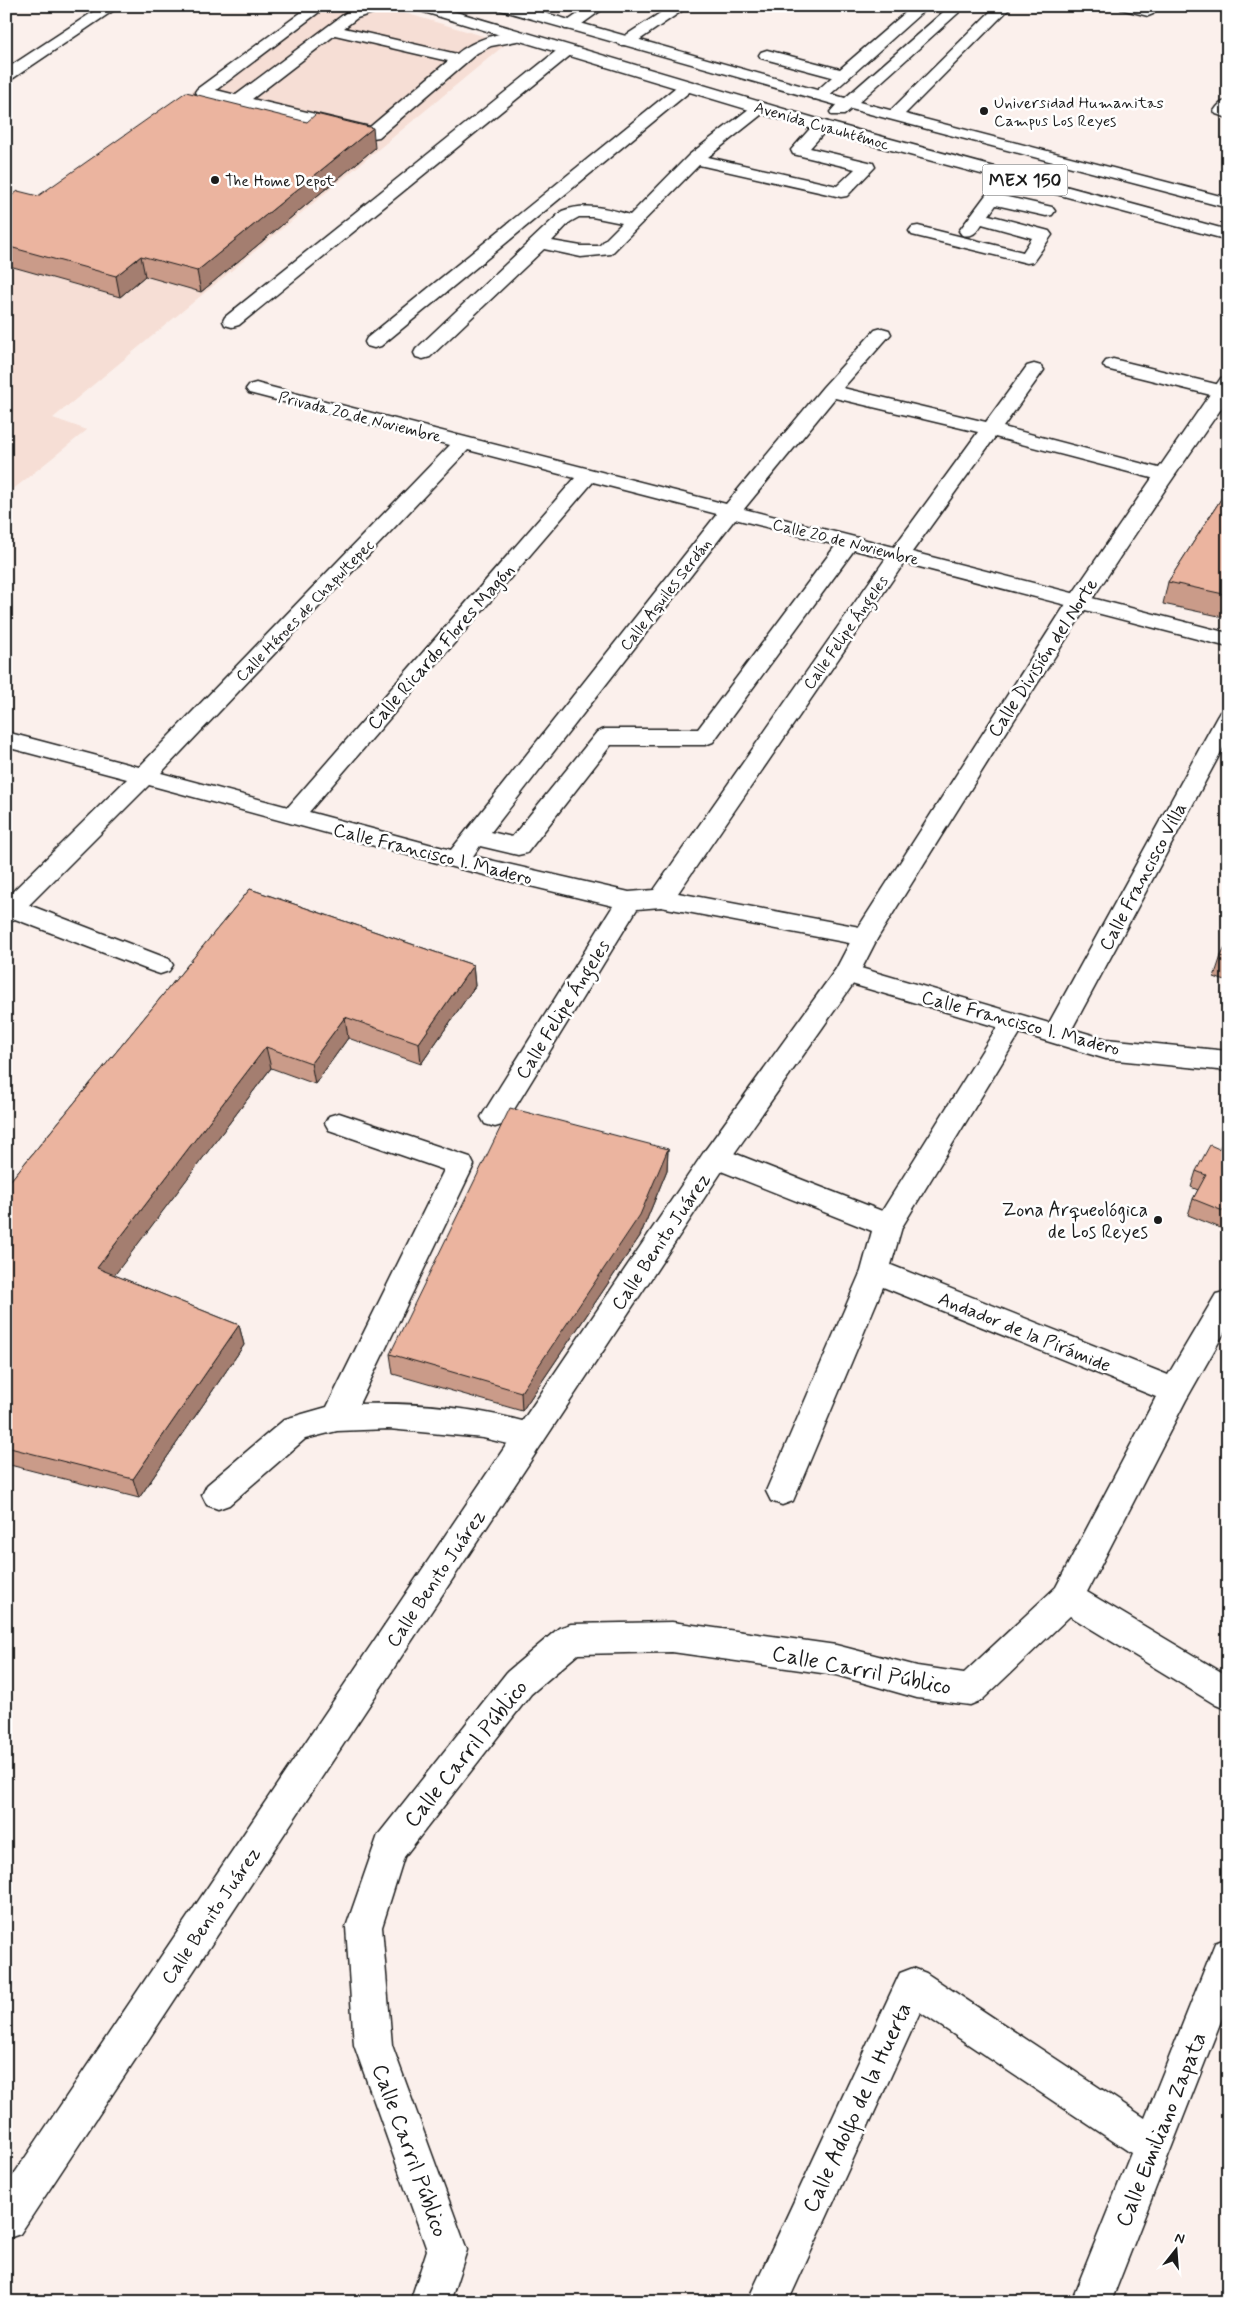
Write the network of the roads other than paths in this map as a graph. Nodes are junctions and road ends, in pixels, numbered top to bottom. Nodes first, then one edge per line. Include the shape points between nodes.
1 (113, 6) edge
2 (320, 6) edge
3 (380, 6) edge
4 (418, 6) edge
5 (502, 6) edge
6 (600, 6) edge
7 (682, 6) edge
8 (922, 6) edge
9 (959, 6) edge
10 (1005, 6) edge
11 (1126, 6) edge
12 (1151, 6) edge
13 (525, 9) edge
14 (908, 18) junction
15 (345, 20) junction
16 (570, 26) junction
17 (936, 26) junction
18 (332, 30) junction
19 (518, 37) junction
20 (626, 42) junction
21 (566, 51) junction
22 (466, 54) junction
23 (767, 55) dead end
24 (844, 75) junction
25 (6, 76) edge
26 (686, 86) junction
27 (203, 92) junction
28 (819, 96) junction
29 (239, 101) junction
30 (187, 103) edge
31 (848, 104) junction
32 (1228, 105) edge
33 (760, 108) junction
34 (1228, 113) edge
35 (895, 115) junction
36 (822, 126) junction
37 (695, 159) junction
38 (1009, 176) junction
39 (992, 199) junction
40 (1228, 203) edge
41 (1046, 211) dead end
42 (978, 218) junction
43 (634, 221) junction
44 (918, 231) dead end
45 (1228, 235) edge
46 (958, 242) junction
47 (540, 243) junction
48 (232, 321) dead end
49 (882, 334) dead end
50 (374, 342) dead end
51 (423, 353) dead end
52 (1113, 365) dead end
53 (1034, 370) dead end
54 (1225, 387) edge
55 (256, 389) dead end
56 (830, 390) junction
57 (989, 429) junction
58 (464, 442) junction
59 (588, 475) junction
60 (1163, 475) junction
61 (730, 511) junction
62 (848, 542) junction
63 (899, 555) junction
64 (1077, 601) junction
65 (1228, 640) edge
66 (1228, 717) edge
67 (6, 739) edge
68 (143, 777) junction
69 (292, 817) junction
70 (475, 836) junction
71 (456, 860) junction
72 (661, 898) junction
73 (629, 901) junction
74 (8, 911) edge
75 (865, 937) junction
76 (160, 965) dead end
77 (847, 973) junction
78 (1014, 1022) junction
79 (1056, 1034) junction
80 (1228, 1061) edge
81 (495, 1117) dead end
82 (339, 1123) dead end
83 (716, 1157) junction
84 (888, 1225) junction
85 (875, 1271) junction
86 (1226, 1302) dead end
87 (1175, 1391) junction
88 (337, 1418) junction
89 (530, 1436) junction
90 (782, 1491) dead end
91 (218, 1495) dead end
92 (1067, 1597) junction
93 (1228, 1694) edge
94 (1228, 1956) edge
95 (1154, 2146) junction
96 (6, 2220) edge
97 (430, 2302) edge
98 (766, 2302) edge
99 (1091, 2302) edge

1 - 25 street
2 - 27 street
3 - 15 street via 363,10
4 - 19 street, Avenida Cuauhtémoc / MEX 150
5 - 13 street, Avenida Cuauhtémoc / MEX 150
6 - 16 street
7 - 20 street
8 - 14 street
9 - 17 street
10 - 35 street
11 - 12 street via 1148,10
13 - 16 street, Avenida Cuauhtémoc / MEX 150
14 - 17 street
14 - 24 street
15 - 18 street
15 - 22 street
16 - 20 street, Avenida Cuauhtémoc / MEX 150
17 - 31 street
18 - 22 street
18 - 29 street
19 - 21 street, Avenida Cuauhtémoc / MEX 150
19 - 22 street via 487,42
20 - 28 street, Avenida Cuauhtémoc / MEX 150
21 - 26 street, Avenida Cuauhtémoc / MEX 150
21 - 48 street
22 - 29 street via 373,133
23 - 24 street
24 - 28 street
26 - 33 street, Avenida Cuauhtémoc / MEX 150
26 - 50 street
27 - 29 street
27 - 30 street
28 - 31 street, Avenida Cuauhtémoc / MEX 150
31 - 35 street, Avenida Cuauhtémoc / MEX 150
31 - 36 street
32 - 34 street via 1222,112
33 - 36 street, Avenida Cuauhtémoc / MEX 150
33 - 37 street
35 - 40 street, Avenida Cuauhtémoc / MEX 150
36 - 37 street via 799,150 867,167 840,192
36 - 38 street, Avenida Cuauhtémoc / MEX 150
37 - 43 street
38 - 39 street
38 - 45 street, Avenida Cuauhtémoc / MEX 150
39 - 41 street
39 - 42 street
42 - 46 street
42 - 46 street via 1043,235 1027,258
43 - 47 street via 591,212 573,213
43 - 47 street via 605,250 594,253
44 - 46 street
47 - 51 street
49 - 56 street, Calle Aquiles Serdán
52 - 54 street
53 - 57 street, Calle Felipe Ángeles
54 - 60 street, Calle División del Norte
55 - 58 street, Privada 20 de Noviembre
56 - 57 street
56 - 61 street, Calle Aquiles Serdán
57 - 60 street
57 - 63 street, Calle Felipe Ángeles
58 - 59 street, Calle 20 de Noviembre
58 - 68 street, Calle Héroes de Chapultepec
59 - 61 street, Calle 20 de Noviembre
59 - 69 street, Calle Ricardo Flores Magón
60 - 64 street, Calle División del Norte
61 - 62 street, Calle 20 de Noviembre
61 - 70 street, Calle Aquiles Serdán
62 - 63 street, Calle 20 de Noviembre
62 - 70 street via 705,737 605,737 518,847
63 - 64 street, Calle 20 de Noviembre
63 - 72 street, Calle Felipe Ángeles
64 - 65 street, Calle 20 de Noviembre
64 - 75 street, Calle División del Norte
66 - 79 street, Calle Francisco Villa
67 - 68 street, Calle Francisco I. Madero
68 - 69 street, Calle Francisco I. Madero
68 - 74 street, Calle Héroes de Chapultepec
69 - 71 street, Calle Francisco I. Madero
70 - 71 street, Calle Aquiles Serdán
71 - 73 street, Calle Francisco I. Madero
72 - 73 street, Calle Francisco I. Madero
72 - 75 street, Calle Francisco I. Madero
73 - 81 street, Calle Felipe Ángeles
74 - 76 street
75 - 77 street, Calle Benito Juárez
77 - 78 street, Calle Francisco I. Madero
77 - 83 street, Calle Benito Juárez
78 - 79 street, Calle Francisco I. Madero
78 - 84 street
79 - 80 street, Calle Francisco I. Madero via 1106,1049
82 - 88 street via 460,1165
83 - 84 street
83 - 89 street, Calle Benito Juárez
84 - 85 street
85 - 87 street, Andador de la Pirámide
85 - 90 street
86 - 87 street, Calle Carril Público
87 - 92 street, Calle Carril Público
88 - 89 street via 389,1416 483,1425
88 - 91 street via 296,1428
89 - 96 street, Calle Benito Juárez
92 - 93 street
92 - 97 street, Calle Carril Público via 970,1689 917,1682 836,1660 672,1637 571,1639 519,1682 390,1847 364,1927 372,2045 447,2250
94 - 95 street, Calle Emiliano Zapata
95 - 98 street, Calle Adolfo de la Huerta via 912,1986
95 - 99 street, Calle Emiliano Zapata

